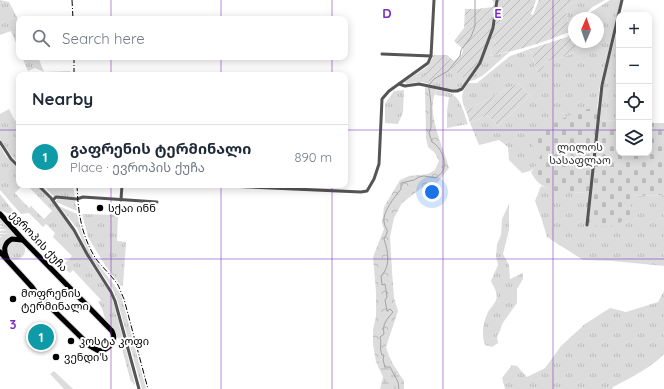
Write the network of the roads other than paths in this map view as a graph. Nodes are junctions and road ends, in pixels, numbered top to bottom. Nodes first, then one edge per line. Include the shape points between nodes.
1 (434, 0) edge
2 (496, 0) edge
3 (622, 0) edge
4 (382, 54) dead end
5 (431, 56) junction
6 (399, 84) junction
7 (0, 142) edge
8 (16, 164) edge
9 (41, 188) edge
10 (122, 188) edge
11 (272, 188) edge
12 (53, 200) junction
13 (120, 200) junction
14 (157, 202) dead end
15 (0, 214) edge
16 (587, 225) dead end
17 (23, 240) junction
18 (0, 252) edge
19 (8, 260) junction
20 (140, 389) edge

1 - 5 street
2 - 6 street via 495,19 480,63 462,89 452,92 423,84
3 - 16 street via 602,85
4 - 5 street
5 - 6 street via 428,63
6 - 11 street via 382,99 378,164 367,191
7 - 8 street
9 - 12 street
10 - 13 street
12 - 13 street via 58,197
12 - 20 street via 111,292
13 - 14 street
15 - 17 main road, ევროპის ქუჩა
17 - 19 main road via 12,239 6,243 4,250
17 - 19 main road, ევროპის ქუჩა via 112,331 114,339 111,346 99,351 90,346 36,293
18 - 19 main road, ევროპის ქუჩა

